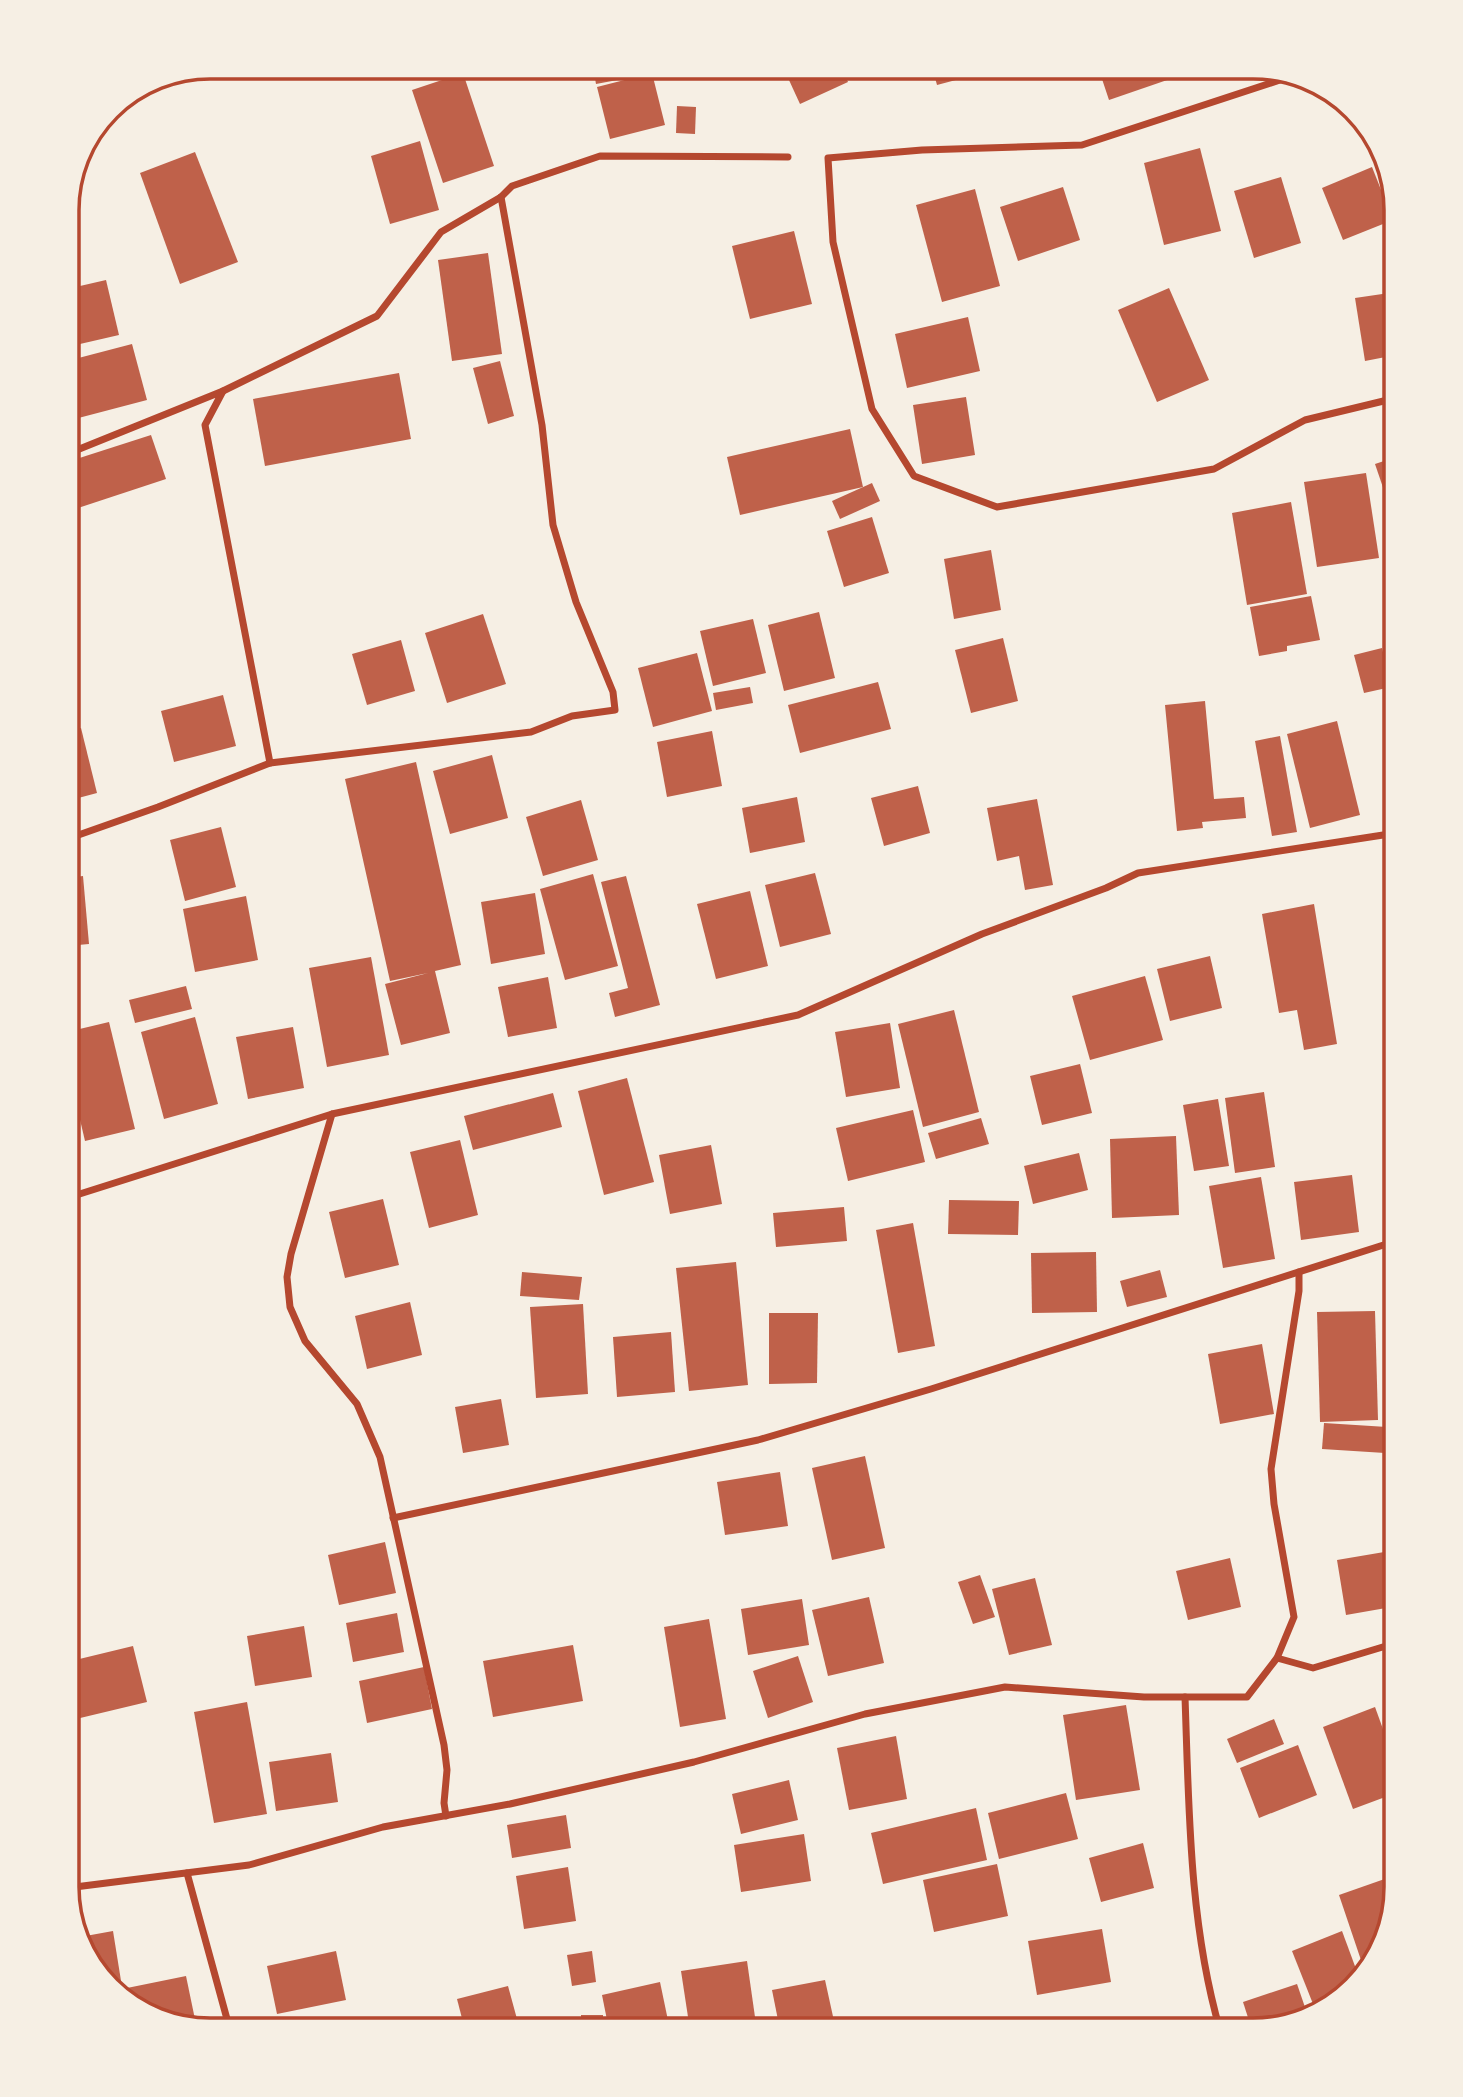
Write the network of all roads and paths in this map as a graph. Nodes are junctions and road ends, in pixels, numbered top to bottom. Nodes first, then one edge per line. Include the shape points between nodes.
1 (1277, 81) edge
2 (789, 157) dead end
3 (501, 197) junction
4 (223, 391) junction
5 (1384, 401) edge
6 (79, 449) edge
7 (270, 763) junction
8 (79, 835) edge
9 (1384, 835) edge
10 (332, 1114) junction
11 (79, 1194) edge
12 (1384, 1245) edge
13 (1299, 1272) junction
14 (393, 1518) junction
15 (1384, 1647) edge
16 (1277, 1658) junction
17 (1185, 1697) junction
18 (446, 1816) junction
19 (187, 1873) junction
20 (79, 1886) edge
21 (227, 2018) edge
22 (1216, 2018) edge

1 - 5 street via 1083,145 828,158 833,242 872,409 914,476 997,508 1214,469 1305,420
2 - 3 street via 600,156 512,186
3 - 4 street via 441,232 377,316
3 - 7 street via 542,425 553,525 576,602 613,692 615,710 572,716 530,732
4 - 6 street
4 - 7 street via 205,425
7 - 8 street
9 - 10 street via 1138,873 982,934 798,1015
10 - 11 street
10 - 14 street via 291,1254 290,1307 305,1341 357,1404 380,1457
12 - 13 street
13 - 14 street via 758,1440
13 - 16 street via 1271,1469 1294,1617
14 - 18 street via 444,1745
15 - 16 street via 1313,1668
16 - 17 street via 1247,1697
17 - 18 street via 1004,1687 865,1714 694,1762
17 - 22 street via 1192,1864
18 - 19 street via 383,1827 249,1865
19 - 20 street
19 - 21 street

